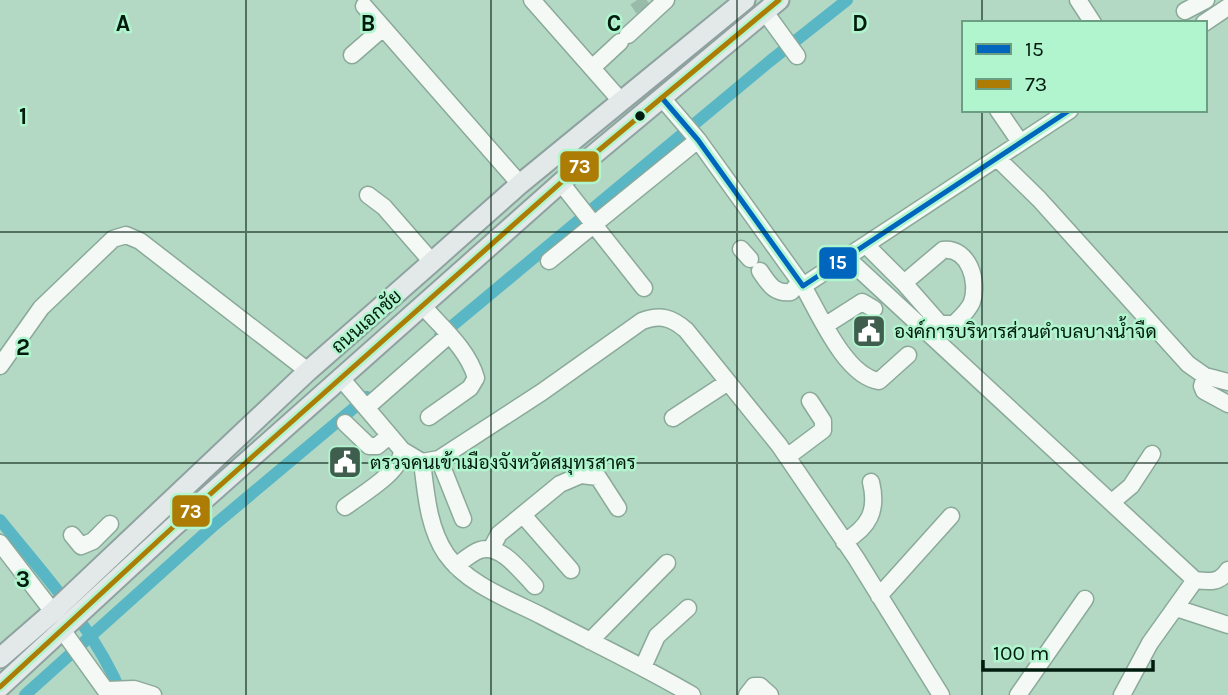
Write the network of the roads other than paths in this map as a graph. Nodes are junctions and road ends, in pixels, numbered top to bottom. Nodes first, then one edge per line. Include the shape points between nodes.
1 (532, 0) edge
2 (666, 0) edge
3 (1078, 0) edge
4 (1206, 0) edge
5 (735, 3) edge
6 (1224, 5) edge
7 (364, 6) dead end
8 (772, 6) edge
9 (1185, 11) dead end
10 (1092, 21) edge
11 (1206, 21) edge
12 (383, 28) junction
13 (793, 51) dead end
14 (352, 55) dead end
15 (592, 68) junction
16 (662, 98) junction
17 (621, 101) junction
18 (999, 112) edge
19 (1067, 112) edge
20 (695, 138) junction
21 (1020, 142) junction
22 (997, 158) junction
23 (561, 183) junction
24 (520, 184) junction
25 (368, 195) dead end
26 (498, 204) junction
27 (593, 221) junction
28 (514, 224) junction
29 (866, 245) junction
30 (846, 257) junction
31 (750, 260) dead end
32 (549, 261) dead end
33 (432, 262) junction
34 (904, 283) junction
35 (801, 284) junction
36 (644, 288) dead end
37 (874, 309) dead end
38 (438, 323) junction
39 (826, 325) junction
40 (908, 355) dead end
41 (0, 366) edge
42 (308, 371) junction
43 (1205, 376) junction
44 (728, 382) junction
45 (1228, 382) edge
46 (353, 392) junction
47 (810, 401) dead end
48 (1228, 404) edge
49 (429, 417) dead end
50 (673, 418) dead end
51 (345, 423) dead end
52 (389, 436) junction
53 (402, 450) junction
54 (1152, 454) dead end
55 (787, 457) junction
56 (439, 459) junction
57 (422, 462) junction
58 (871, 482) dead end
59 (1112, 502) junction
60 (345, 507) dead end
61 (618, 508) dead end
62 (523, 515) junction
63 (951, 516) dead end
64 (463, 519) dead end
65 (72, 535) dead end
66 (128, 541) junction
67 (0, 542) edge
68 (844, 542) junction
69 (491, 549) junction
70 (667, 563) dead end
71 (456, 566) junction
72 (571, 570) dead end
73 (1228, 570) edge
74 (1195, 580) junction
75 (535, 586) dead end
76 (879, 596) junction
77 (1085, 599) dead end
78 (688, 608) dead end
79 (1176, 608) junction
80 (56, 609) junction
81 (1228, 625) edge
82 (67, 630) junction
83 (590, 642) junction
84 (0, 657) edge
85 (643, 667) junction
86 (0, 687) edge
87 (111, 691) edge
88 (153, 695) edge
89 (692, 695) edge
90 (747, 695) edge
91 (770, 695) edge
92 (941, 695) edge
93 (1018, 695) edge
94 (1122, 695) edge

1 - 15 street
2 - 15 street via 646,13
3 - 10 street
4 - 9 street
5 - 17 main road, ถนนเอกชัย
6 - 11 street
7 - 12 street
8 - 13 street
8 - 16 main road, ถนนเอกชัย
12 - 14 street
12 - 24 street
15 - 17 street
16 - 20 street
16 - 23 main road, ถนนเอกชัย
17 - 24 main road, ถนนเอกชัย
18 - 21 street
19 - 21 street
20 - 27 street
20 - 35 street
21 - 22 street
22 - 29 street
22 - 43 street via 1188,364
23 - 27 street
23 - 28 main road, ถนนเอกชัย
24 - 26 main road, ถนนเอกชัย
25 - 33 street
26 - 28 main road
26 - 33 main road, ถนนเอกชัย
27 - 32 street
27 - 36 street
28 - 38 main road, ถนนเอกชัย
29 - 30 street
29 - 34 street
30 - 35 street
30 - 59 street
31 - 35 street via 781,293
33 - 42 main road, ถนนเอกชัย
34 - 34 street via 943,250 950,250 971,268 971,304 954,324 940,324
35 - 39 street
37 - 39 street via 862,302
38 - 46 main road, ถนนเอกชัย
38 - 46 street
38 - 49 street via 473,366 477,378
39 - 40 street via 845,358 869,380 879,381
41 - 42 street via 41,308 113,239 125,235 140,241
42 - 66 main road, ถนนเอกชัย
43 - 45 street
43 - 48 street via 1203,391
44 - 50 street
44 - 55 street
44 - 56 street via 677,322 652,317
46 - 52 street
46 - 82 main road, ถนนเอกชัย via 99,596
47 - 55 street via 823,421 823,430
51 - 52 street via 369,446 377,446
52 - 53 street
53 - 57 street
53 - 60 street via 394,470
54 - 59 street via 1131,486
55 - 68 street
56 - 57 street
56 - 64 street
57 - 71 street via 435,532
58 - 68 street via 875,497 869,522
59 - 74 street
61 - 62 street via 598,477 581,475 560,484
62 - 69 street via 499,534
62 - 72 street
63 - 76 street
65 - 66 street via 81,546 93,541 107,520
66 - 80 main road, ถนนเอกชัย
67 - 80 street
68 - 76 street
69 - 71 street via 480,550
69 - 75 street
70 - 83 street
71 - 83 street via 488,589
73 - 74 street via 1216,581
74 - 79 street
76 - 92 street
77 - 93 street
78 - 85 street via 657,636
79 - 81 street
79 - 94 street via 1150,643
80 - 84 main road, ถนนเอกชัย
82 - 86 main road, ถนนเอกชัย
82 - 87 street
83 - 85 street
85 - 89 street
87 - 88 street via 134,688
90 - 91 street via 754,686

